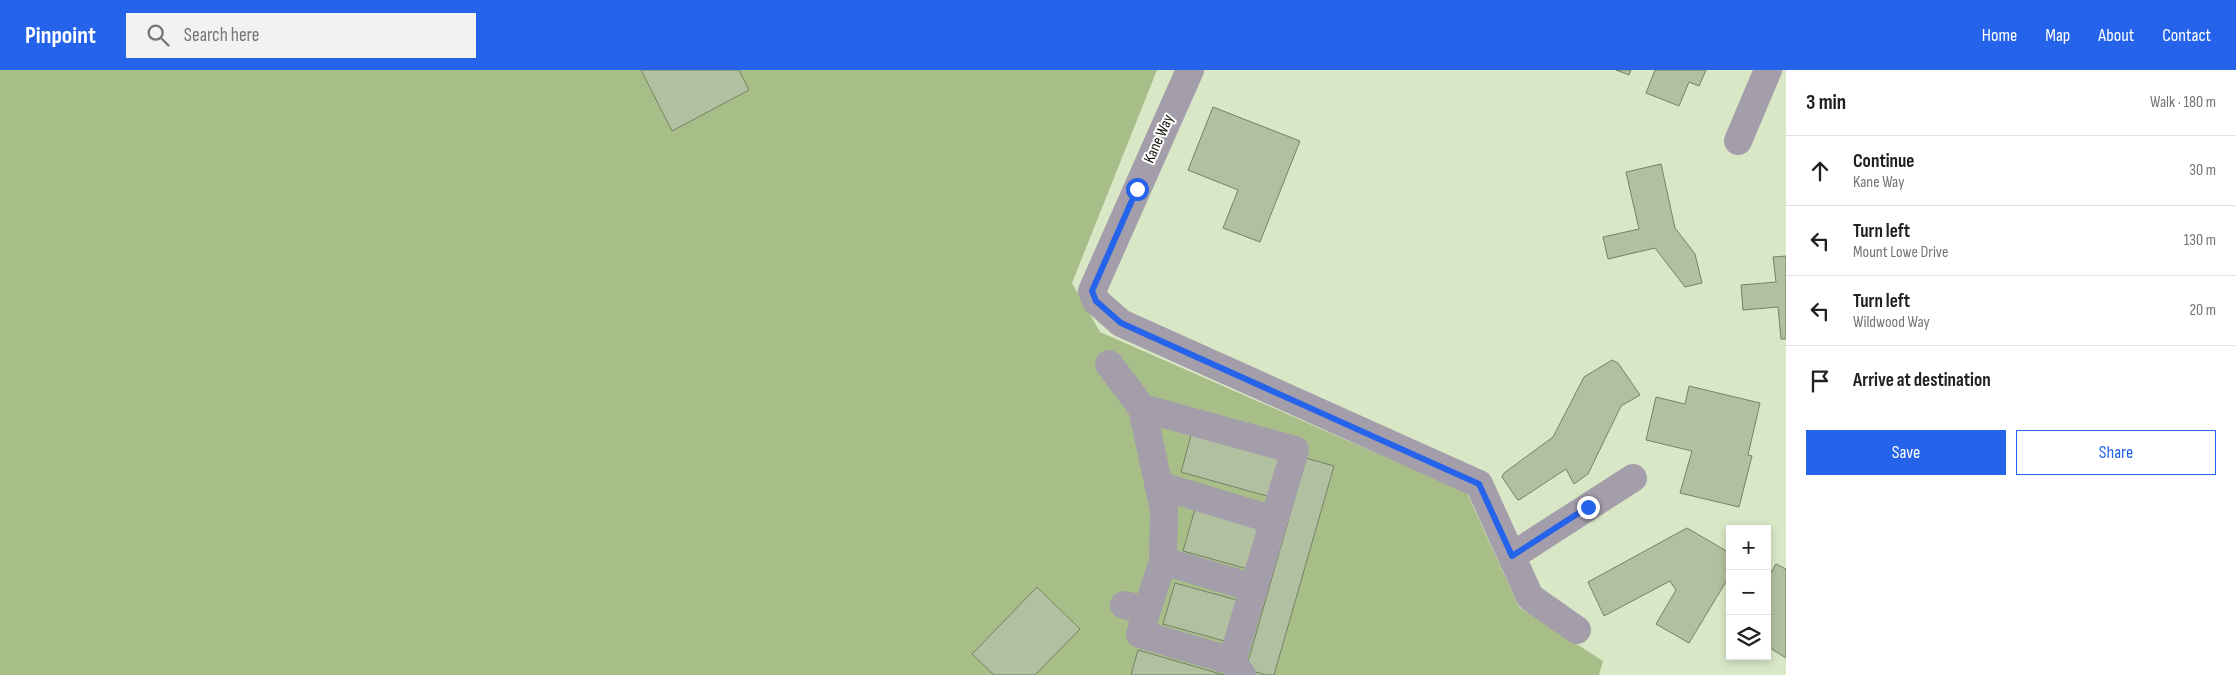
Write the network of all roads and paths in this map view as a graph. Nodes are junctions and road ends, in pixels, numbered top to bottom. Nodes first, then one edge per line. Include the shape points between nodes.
1 (1190, 70) edge
2 (1768, 70) edge
3 (1738, 142) dead end
4 (1109, 364) dead end
5 (1142, 408) junction
6 (1633, 478) dead end
7 (1161, 486) junction
8 (1274, 520) junction
9 (1512, 556) junction
10 (1163, 561) junction
11 (1254, 588) junction
12 (1577, 630) dead end
13 (1237, 668) edge

1 - 9 street, Kane Way via 1092,291 1096,301 1121,323 1479,484
2 - 3 street
4 - 5 street
5 - 7 street
5 - 8 street via 1295,450
6 - 9 street
7 - 8 street
7 - 10 street
8 - 11 street
9 - 12 street via 1530,597
10 - 11 street
10 - 13 street via 1135,607 1140,634
11 - 13 street

